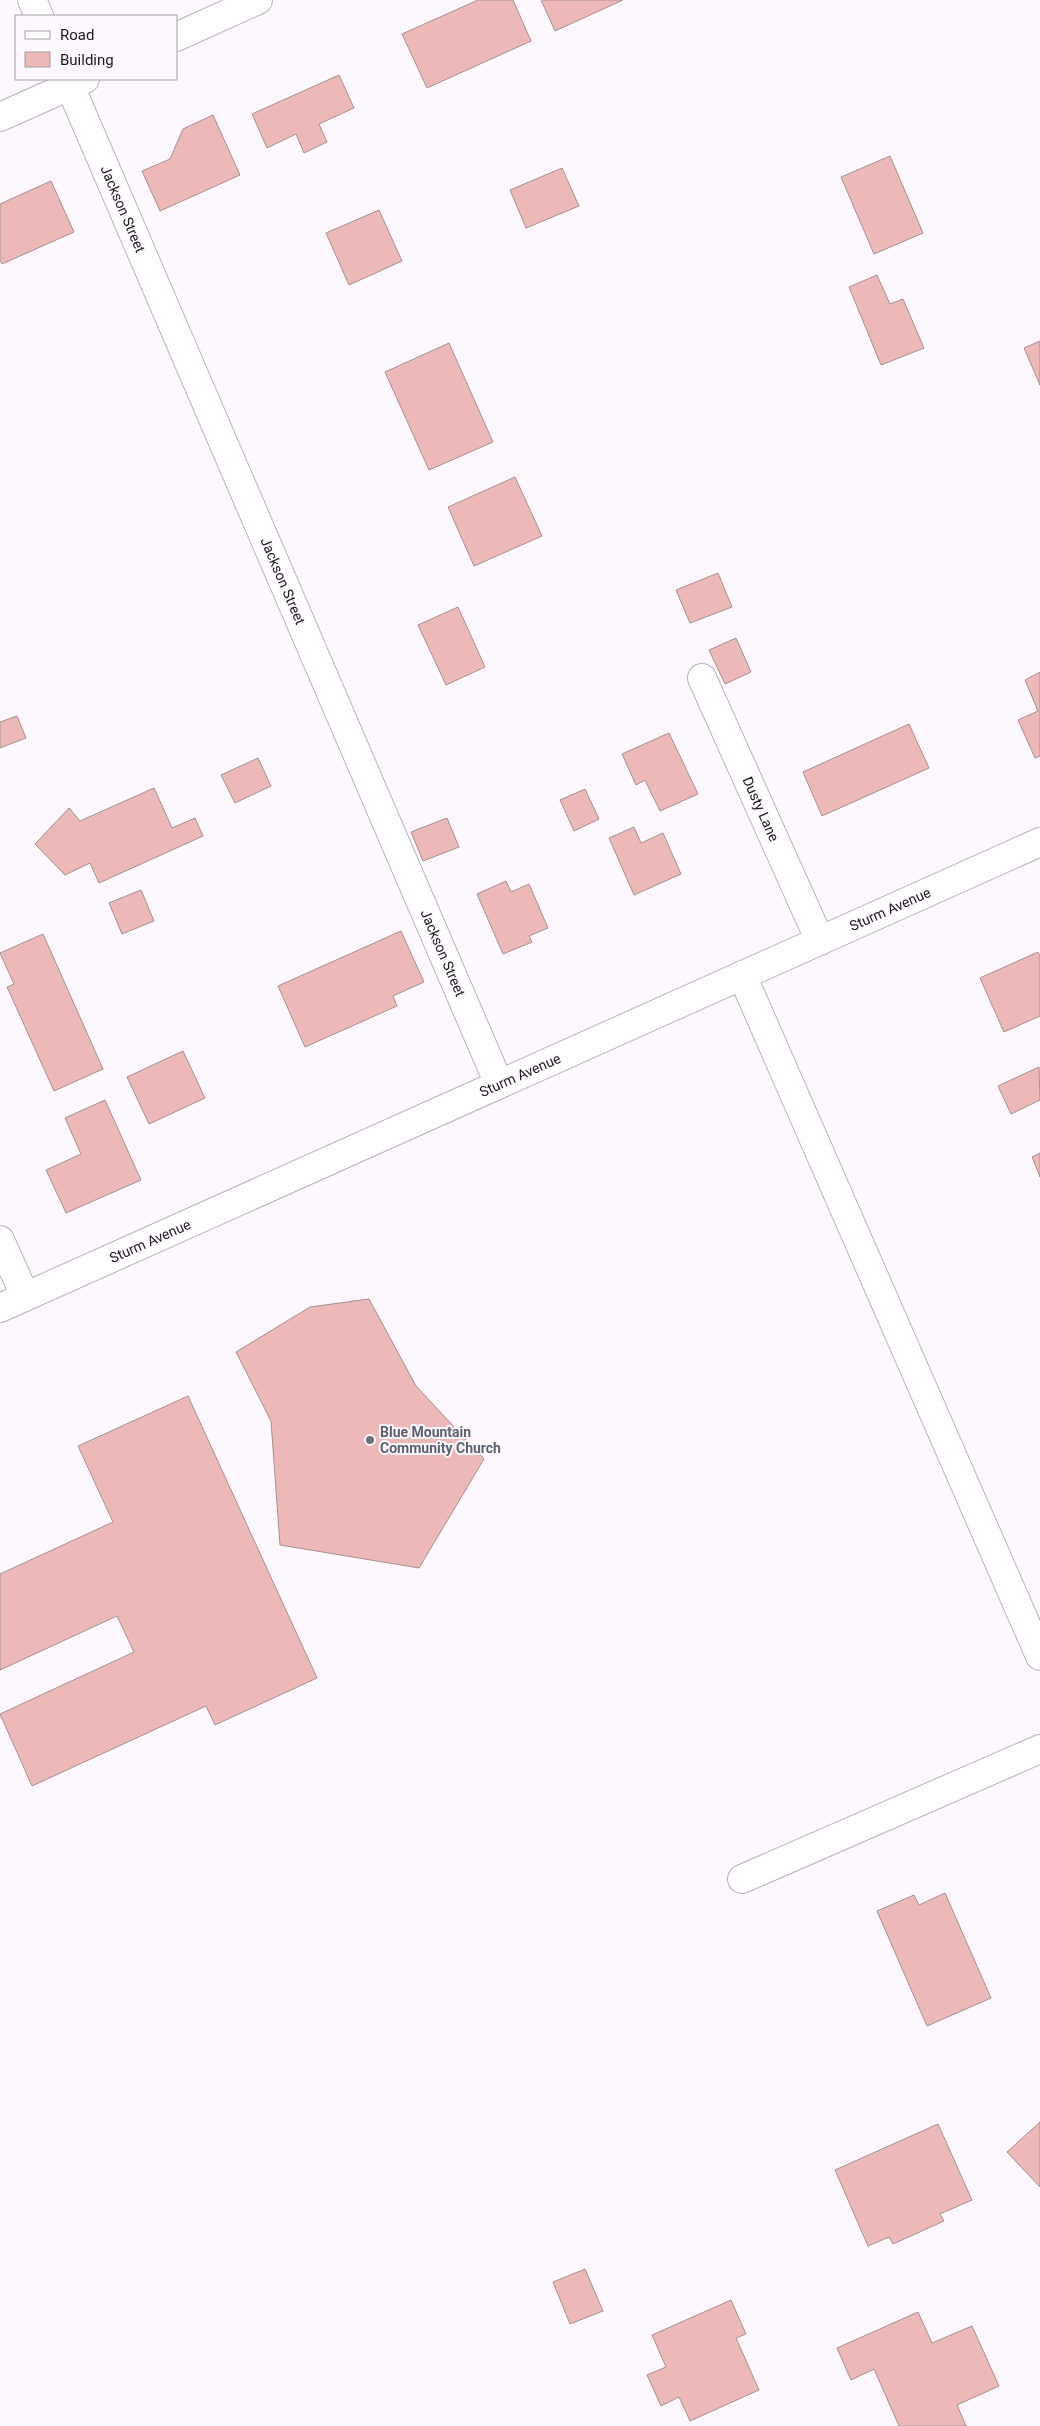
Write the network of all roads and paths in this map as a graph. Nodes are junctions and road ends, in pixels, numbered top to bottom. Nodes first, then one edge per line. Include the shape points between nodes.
1 (32, 0) edge
2 (258, 0) edge
3 (39, 15) edge
4 (178, 36) edge
5 (74, 81) edge
6 (0, 117) edge
7 (702, 678) dead end
8 (1040, 842) edge
9 (820, 941) junction
10 (742, 976) junction
11 (499, 1084) junction
12 (0, 1240) edge
13 (25, 1296) junction
14 (0, 1308) edge
15 (1040, 1656) edge
16 (1040, 1749) edge
17 (742, 1879) dead end

1 - 3 street
2 - 4 street
5 - 6 street
5 - 11 street, Jackson Street
7 - 9 street, Dusty Lane
8 - 9 street, Sturm Avenue
9 - 10 street, Sturm Avenue
10 - 11 street, Sturm Avenue
10 - 15 street
11 - 13 street, Sturm Avenue
12 - 13 street
13 - 14 street, Sturm Avenue
16 - 17 street

